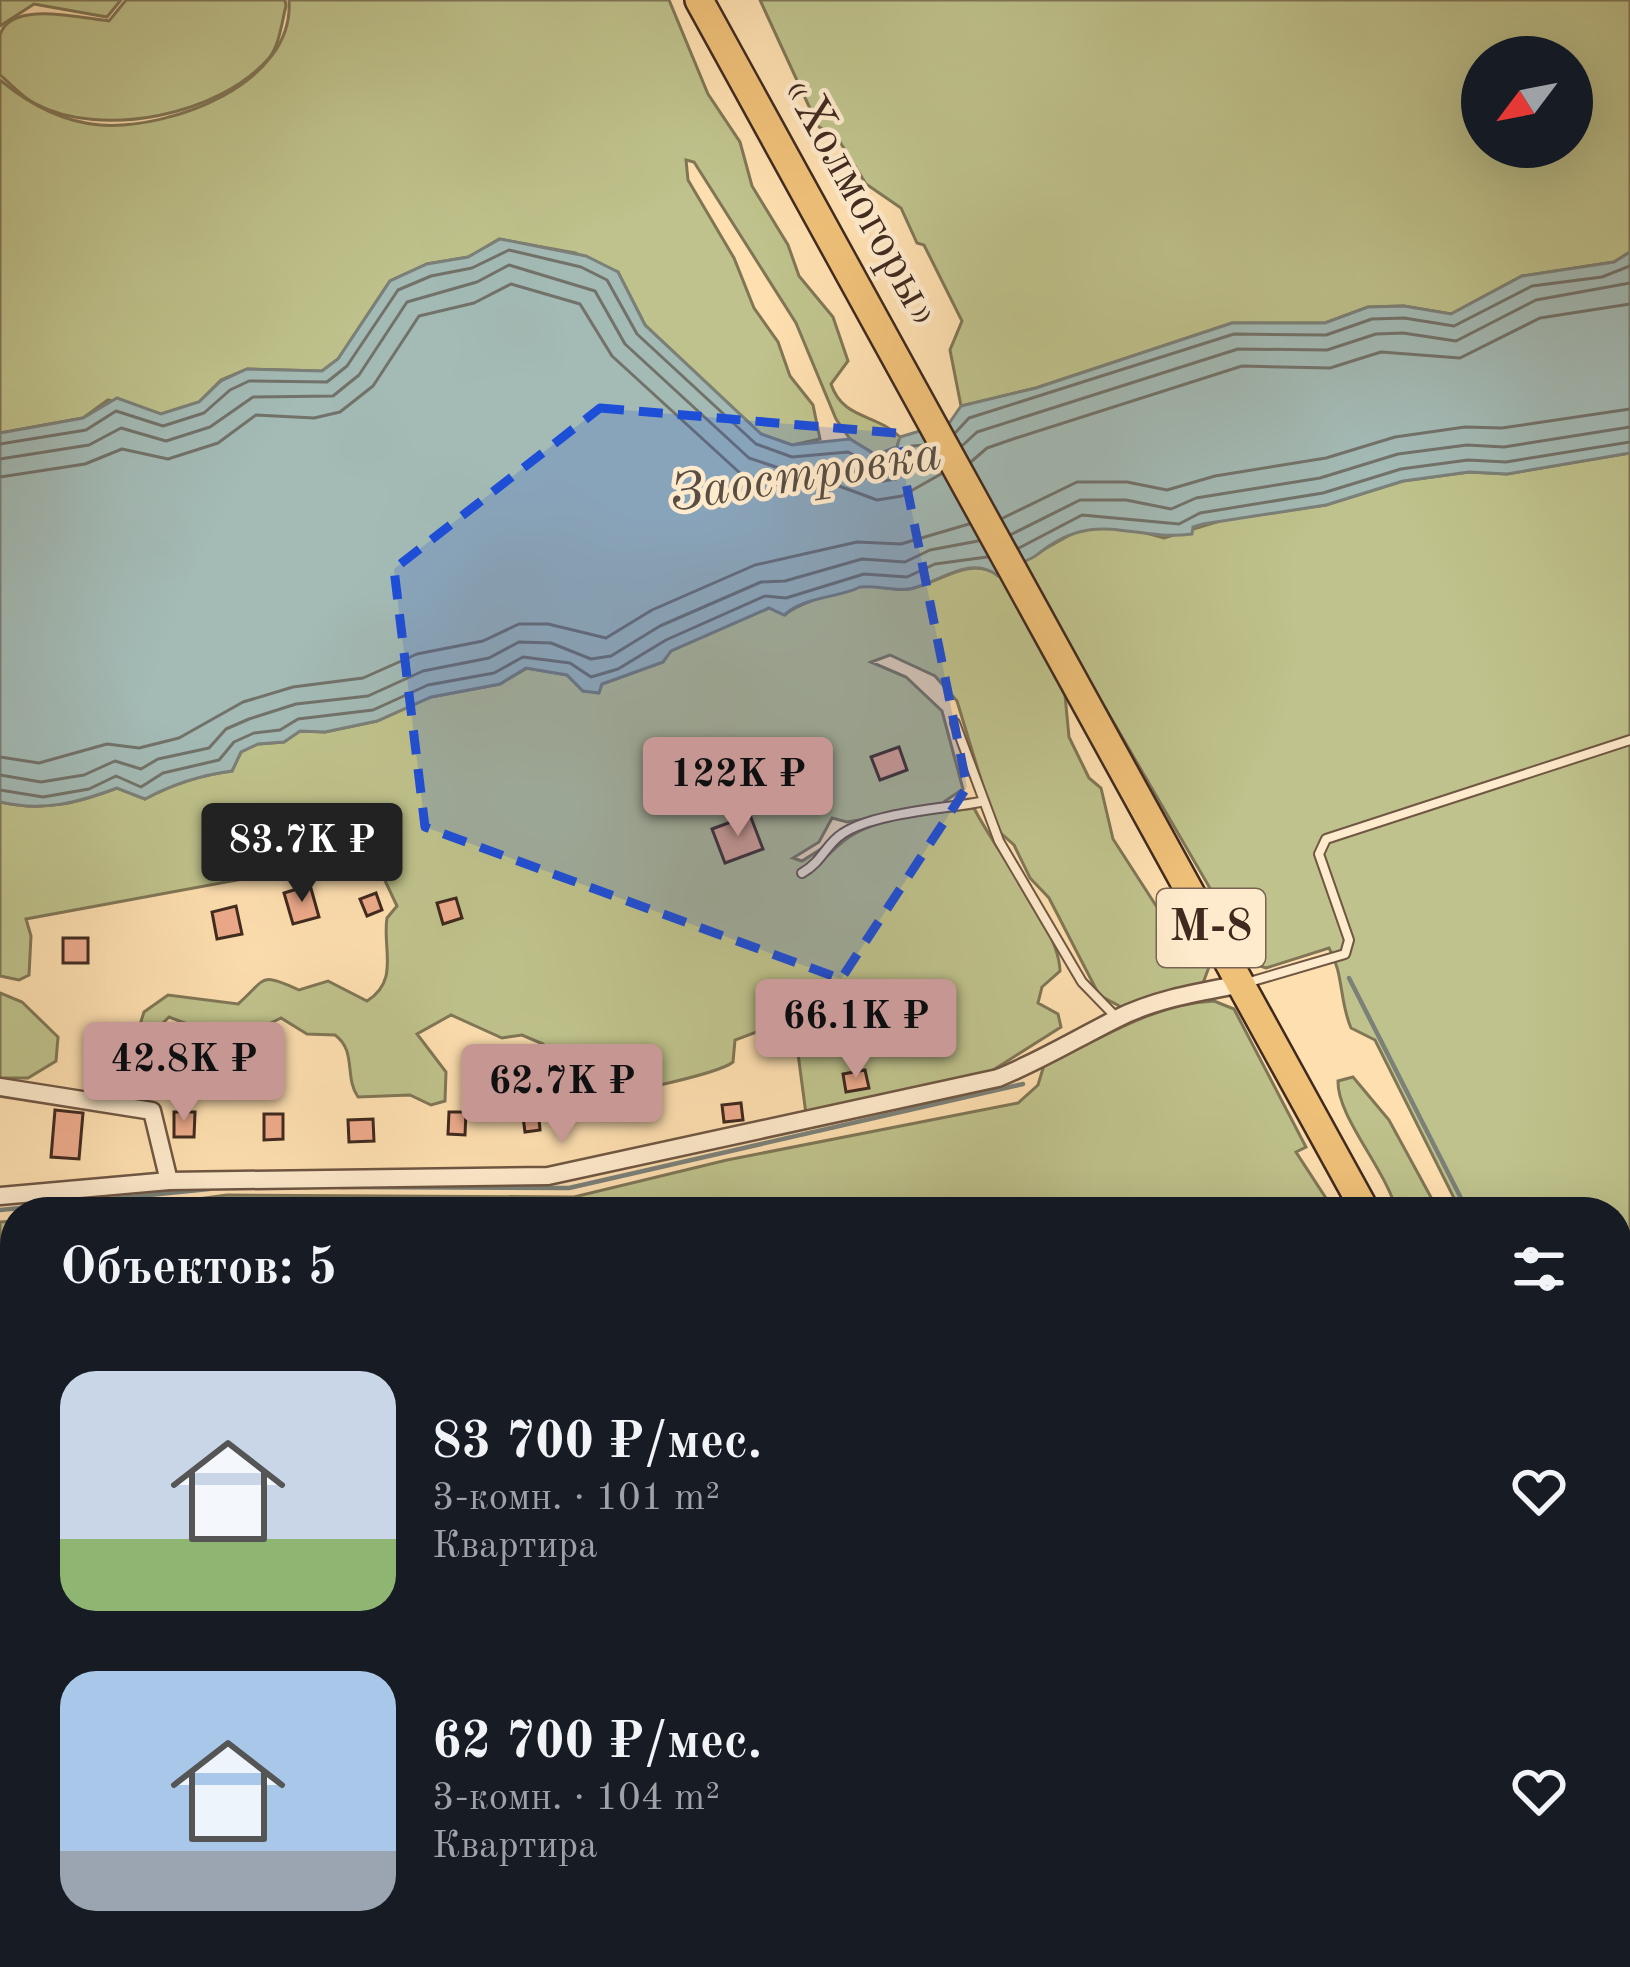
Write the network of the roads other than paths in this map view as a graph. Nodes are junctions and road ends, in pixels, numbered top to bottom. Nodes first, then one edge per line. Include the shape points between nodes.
1 (699, 0) edge
2 (955, 723) dead end
3 (1630, 740) edge
4 (980, 802) junction
5 (802, 873) dead end
6 (1242, 984) junction
7 (1118, 1018) junction
8 (0, 1087) edge
9 (169, 1181) junction
10 (0, 1196) edge
11 (1358, 1197) edge

1 - 6 highway, «Холмогоры» / М-8
2 - 4 lane
3 - 6 lane via 1326,839 1319,854 1349,940 1345,953
4 - 5 lane via 840,834 823,861
4 - 7 lane via 1082,982
6 - 7 street
6 - 11 highway, М-8
7 - 9 street via 998,1078 548,1176
8 - 9 street via 152,1111
9 - 10 street

